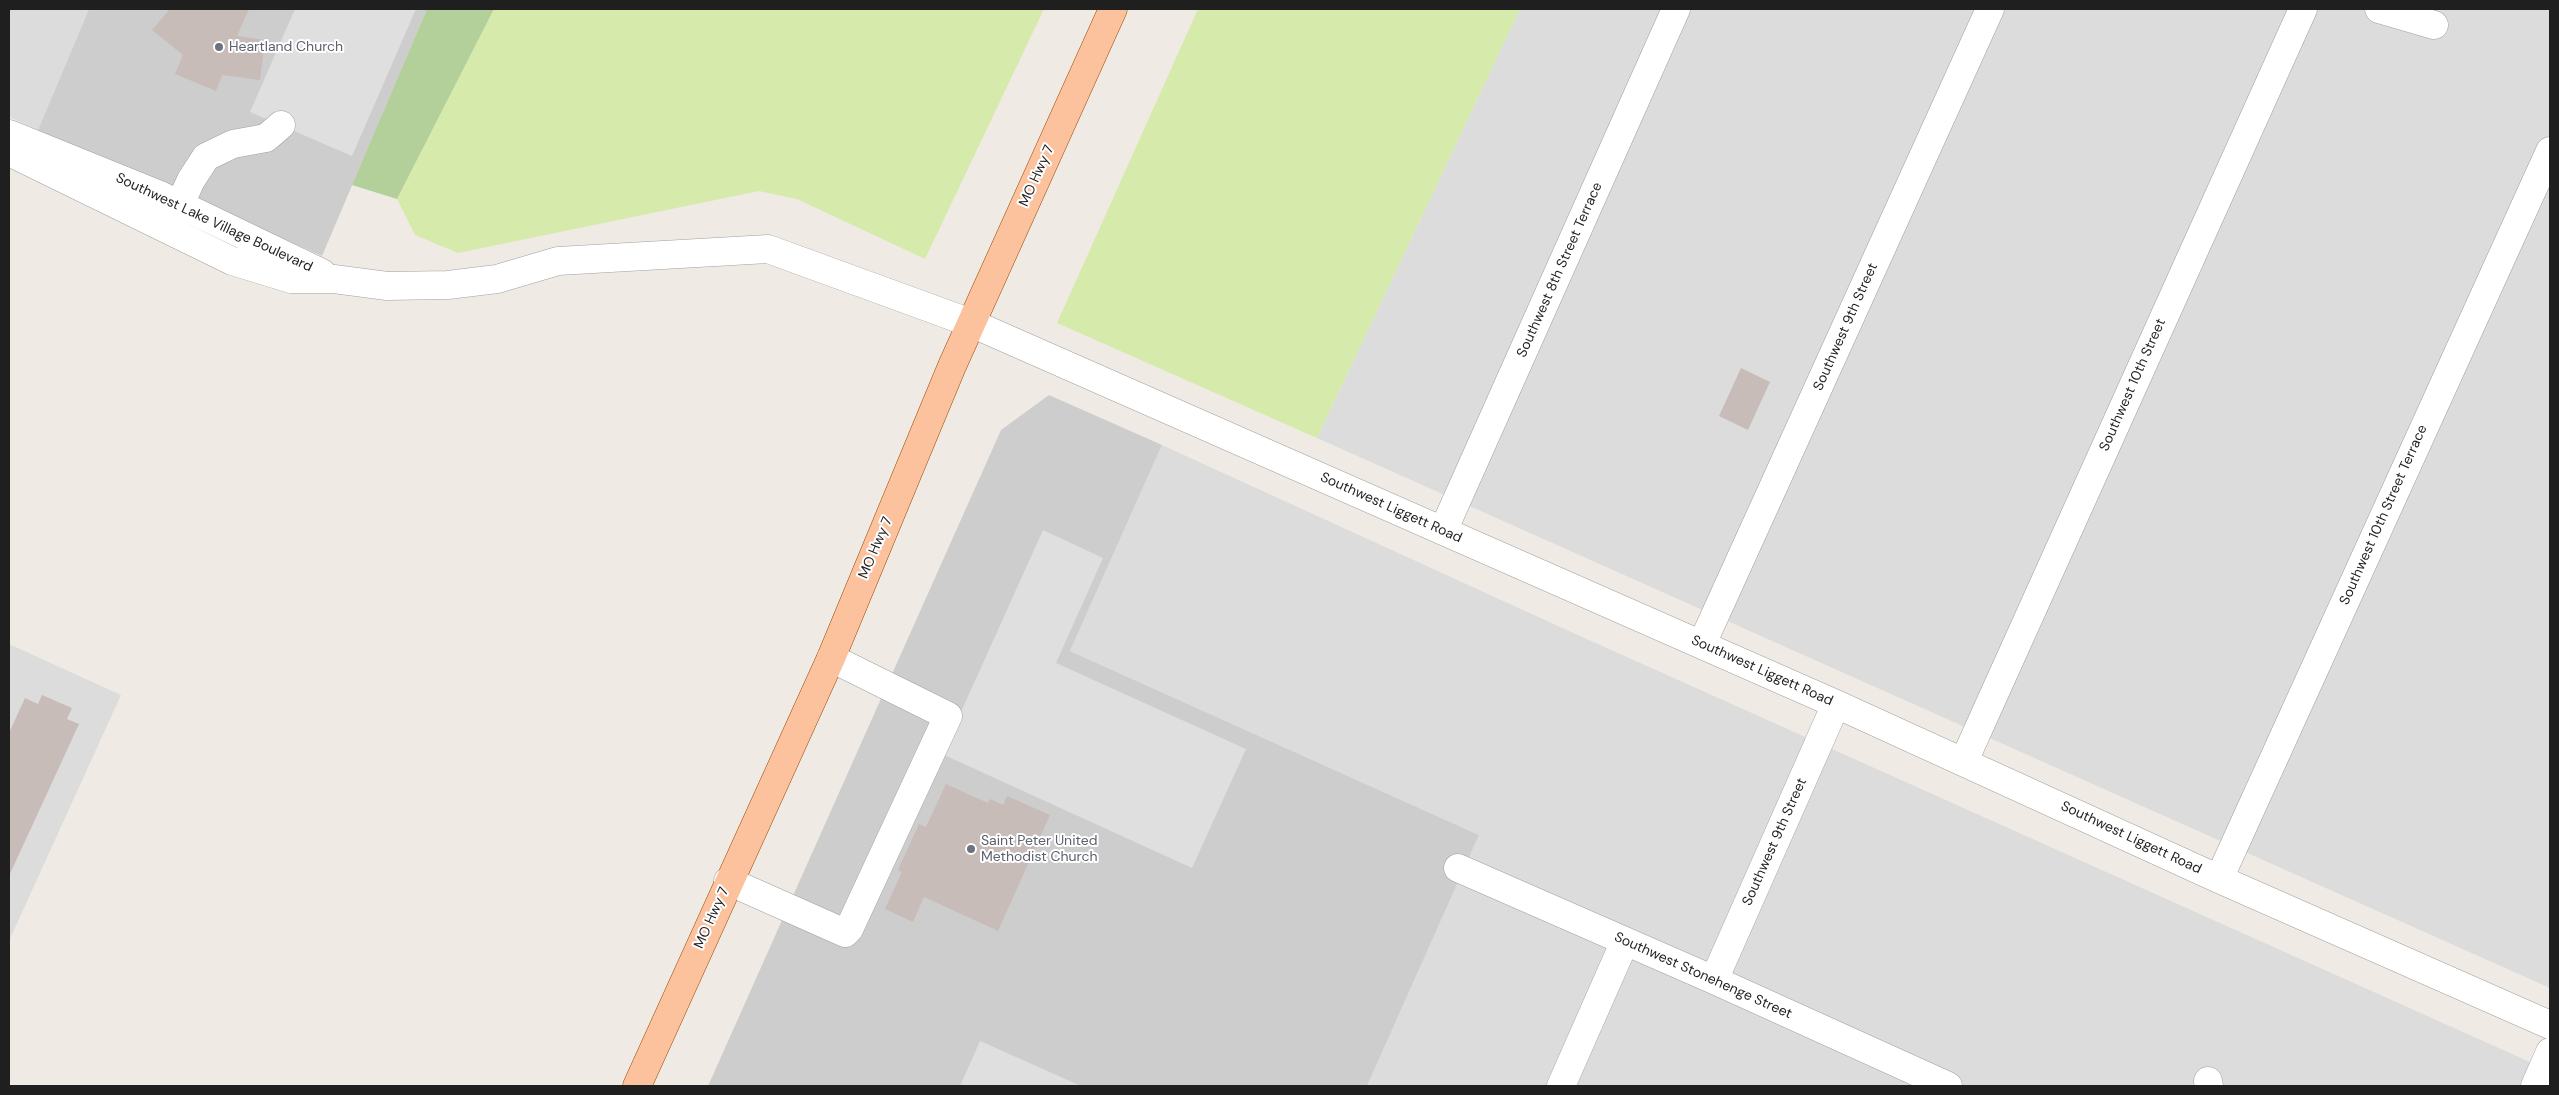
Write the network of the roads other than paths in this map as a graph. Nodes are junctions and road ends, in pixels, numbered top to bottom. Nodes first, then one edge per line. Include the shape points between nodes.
1 (1113, 9) edge
2 (1676, 9) edge
3 (1990, 9) edge
4 (2303, 9) edge
5 (2379, 9) edge
6 (2434, 25) dead end
7 (281, 125) dead end
8 (9, 134) edge
9 (2550, 151) edge
10 (9, 152) edge
11 (180, 205) junction
12 (168, 230) junction
13 (334, 279) junction
14 (971, 323) junction
15 (1443, 532) junction
16 (1702, 644) junction
17 (831, 658) junction
18 (1836, 704) junction
19 (1964, 762) junction
20 (1458, 868) dead end
21 (2219, 879) junction
22 (728, 881) junction
23 (1625, 941) junction
24 (1714, 980) junction
25 (2550, 1025) edge
26 (2550, 1052) edge
27 (1910, 1079) edge
28 (637, 1086) edge
29 (1560, 1086) edge
30 (1948, 1086) edge
31 (2535, 1086) edge

1 - 14 main road, MO Hwy 7
2 - 15 street, Southwest 8th Street Terrace
3 - 16 street, Southwest 9th Street
4 - 19 street, Southwest 10th Street
5 - 6 street
7 - 11 street via 266,138 233,144 206,158
8 - 11 street, Southwest Lake Village Boulevard
9 - 21 street, Southwest 10th Street Terrace
10 - 12 street, Southwest Lake Village Boulevard
11 - 12 street
11 - 13 street, Southwest Lake Village Boulevard
12 - 13 street, Southwest Lake Village Boulevard via 232,261 291,279
13 - 14 street, Southwest Lake Village Boulevard via 387,286 448,285 497,279 558,261 768,249
14 - 15 street, Southwest Liggett Road
14 - 17 main road, MO Hwy 7
15 - 16 street, Southwest Liggett Road
16 - 18 street, Southwest Liggett Road
17 - 22 main road, MO Hwy 7
17 - 22 street via 948,716 849,929 844,933
18 - 19 street, Southwest Liggett Road
18 - 24 street, Southwest 9th Street
19 - 21 street, Southwest Liggett Road
20 - 23 street, Southwest Stonehenge Street
21 - 25 street, Southwest Liggett Road
22 - 28 main road, MO Hwy 7
23 - 24 street, Southwest Stonehenge Street
23 - 29 street
24 - 27 street, Southwest Stonehenge Street
26 - 31 street
27 - 30 street, Southwest Stonehenge Street

